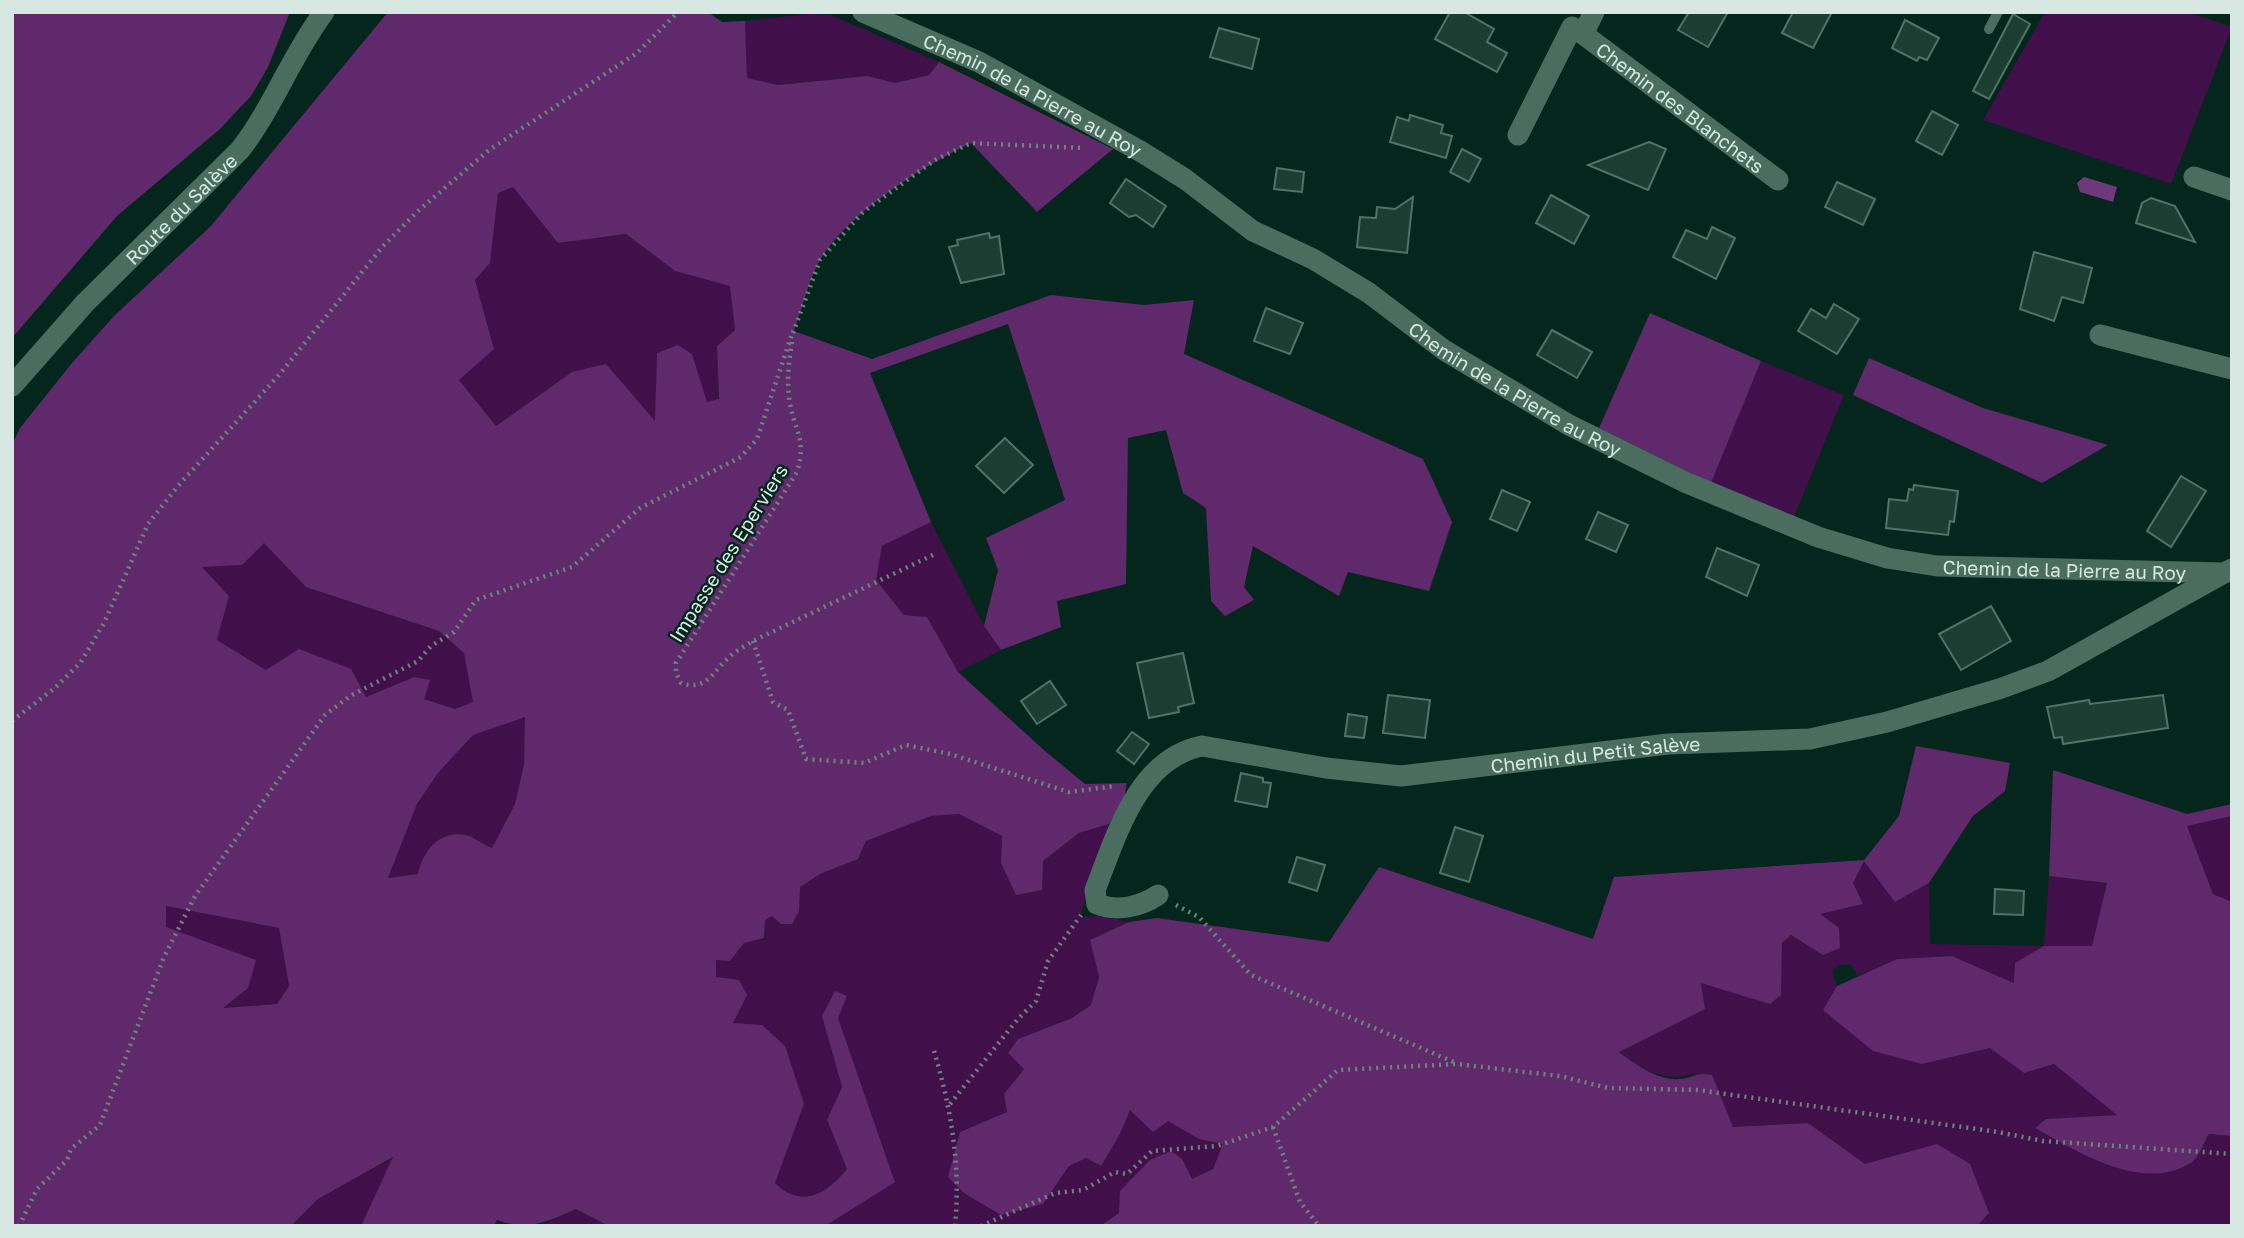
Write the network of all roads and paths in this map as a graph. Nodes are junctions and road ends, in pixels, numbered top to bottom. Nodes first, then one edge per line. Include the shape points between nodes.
1 (324, 12) edge
2 (678, 12) edge
3 (863, 12) edge
4 (1594, 12) edge
5 (1998, 12) edge
6 (1989, 29) dead end
7 (1583, 34) junction
8 (1518, 135) dead end
9 (1087, 148) dead end
10 (2194, 177) dead end
11 (1778, 180) dead end
12 (2232, 190) edge
13 (793, 331) junction
14 (2100, 335) dead end
15 (2232, 369) edge
16 (12, 386) edge
17 (937, 553) dead end
18 (2228, 571) edge
19 (753, 641) junction
20 (12, 721) edge
21 (1148, 782) junction
22 (1158, 895) joint
23 (1097, 904) junction
24 (934, 1051) dead end
25 (1457, 1064) junction
26 (950, 1104) junction
27 (1273, 1127) junction
28 (2232, 1154) edge
29 (19, 1226) edge
30 (955, 1226) edge
31 (981, 1226) edge
32 (1319, 1226) edge

1 - 16 street, Route du Salève via 300,47 261,123 240,150 85,303
2 - 20 path via 637,53 489,150 383,246 279,375 148,524 104,623 81,662
3 - 18 street, Chemin de la Pierre au Roy via 979,62 1140,151 1253,231 1313,259 1369,293 1444,350 1569,425 1687,483 1818,537 1887,558 1937,566
4 - 7 street, Chemin des Blanchets
5 - 6 lane
7 - 8 street, Chemin des Blanchets via 1572,27
7 - 11 street, Chemin des Blanchets
9 - 13 path, Impasse des Eperviers via 971,143 935,160 863,212 820,260
10 - 12 street
13 - 19 path, Impasse des Eperviers via 790,403 803,452 797,472 676,663 676,673 681,683 695,687
13 - 29 path via 757,439 741,457 640,508 572,567 476,600 454,632 431,646 418,661 349,696 325,715 195,896 164,957 100,1125 71,1149 67,1160 37,1189
14 - 15 street
17 - 19 path, Impasse des Eperviers
18 - 21 street, Chemin du Petit Salève via 2048,671 1999,690 1841,734 1668,744 1401,776 1202,746 1186,749
19 - 21 path via 773,702 788,710 806,759 864,763 906,745 950,754 1069,792
21 - 23 street, Chemin du Petit Salève via 1124,817 1095,890
22 - 23 street via 1117,909
22 - 25 path via 1199,917 1251,975
23 - 26 path via 1074,921 1048,961 1037,1001
24 - 26 path
25 - 27 path via 1338,1070
25 - 28 path via 1560,1076 1608,1088 1697,1090 2042,1141
26 - 30 path via 957,1175
27 - 31 path via 1217,1146 1152,1151 1127,1174 1115,1172 1083,1190 1055,1193
27 - 32 path via 1300,1202

